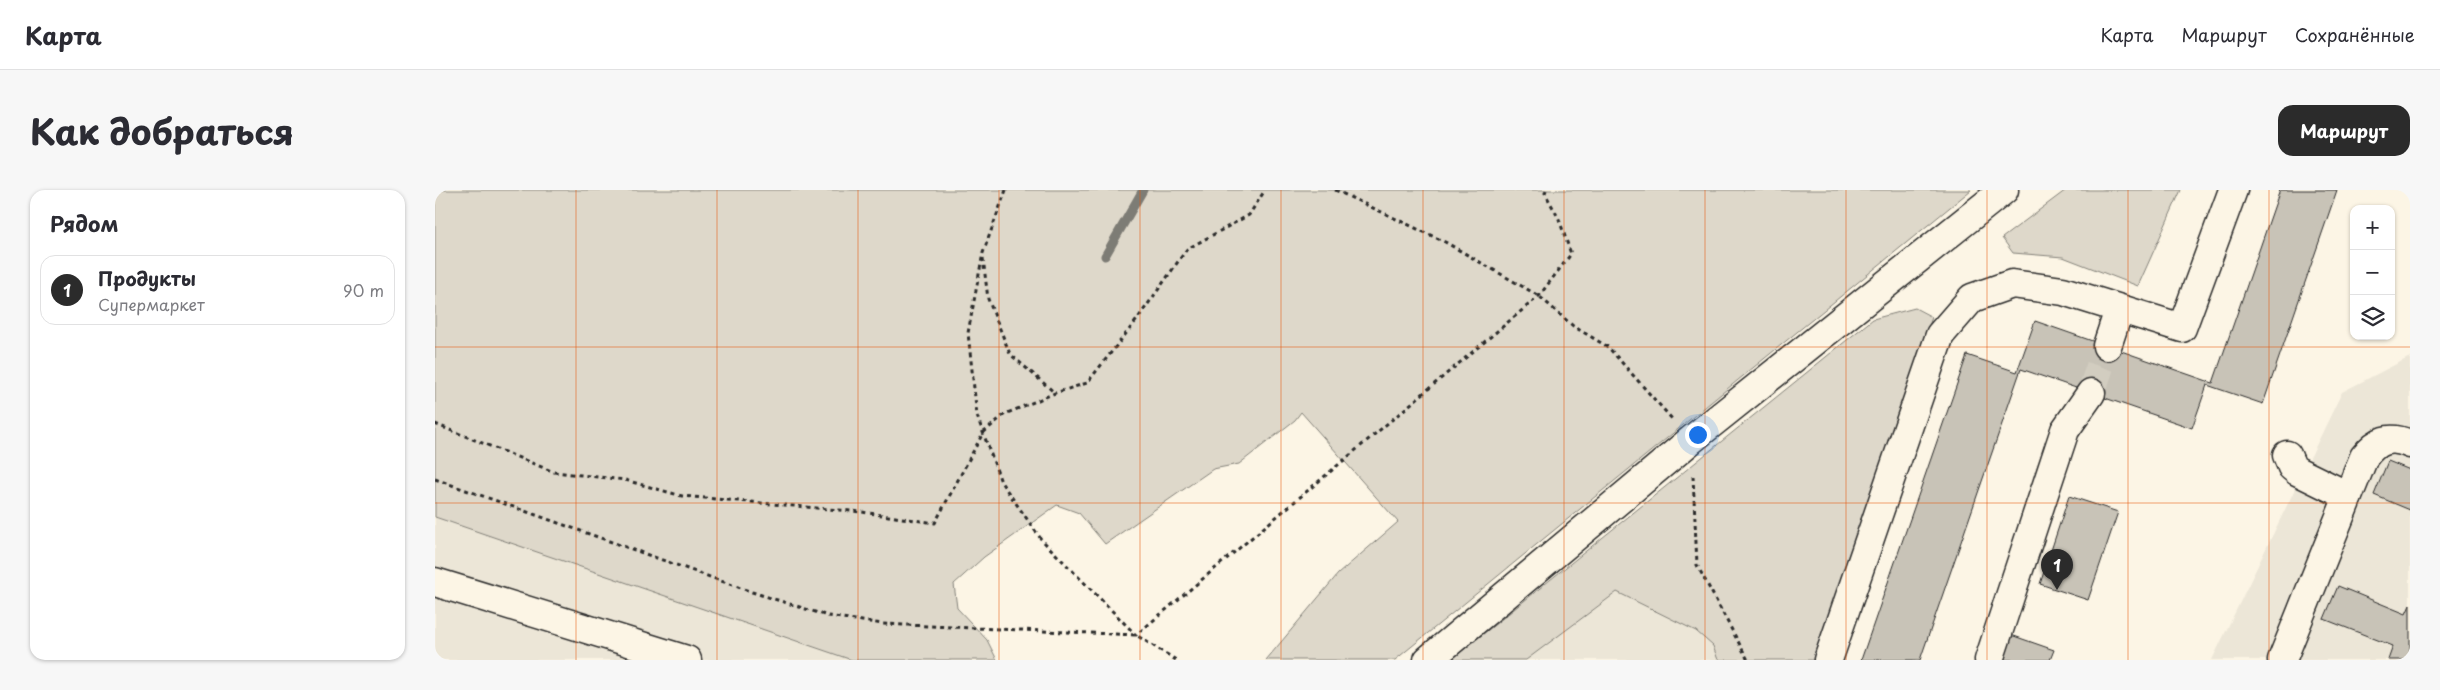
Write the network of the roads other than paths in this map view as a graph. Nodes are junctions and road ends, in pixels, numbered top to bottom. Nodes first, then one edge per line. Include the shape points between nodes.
1 (2004, 190) edge
2 (2233, 190) edge
3 (2119, 310) junction
4 (2107, 346) tunnel mouth
5 (2091, 393) tunnel mouth
6 (2410, 444) edge
7 (2287, 456) dead end
8 (2348, 496) junction
9 (435, 582) edge
10 (687, 660) edge
11 (1428, 660) edge
12 (1828, 660) edge
13 (1989, 660) edge
14 (2282, 660) edge

1 - 11 lane via 1691,440
2 - 3 lane via 2182,328
3 - 4 lane
3 - 12 lane via 2063,291 2012,284 1972,298 1940,336
5 - 13 lane via 2065,430
6 - 8 lane via 2387,439 2374,444 2364,457
7 - 8 lane via 2297,471
8 - 14 lane
9 - 10 lane

